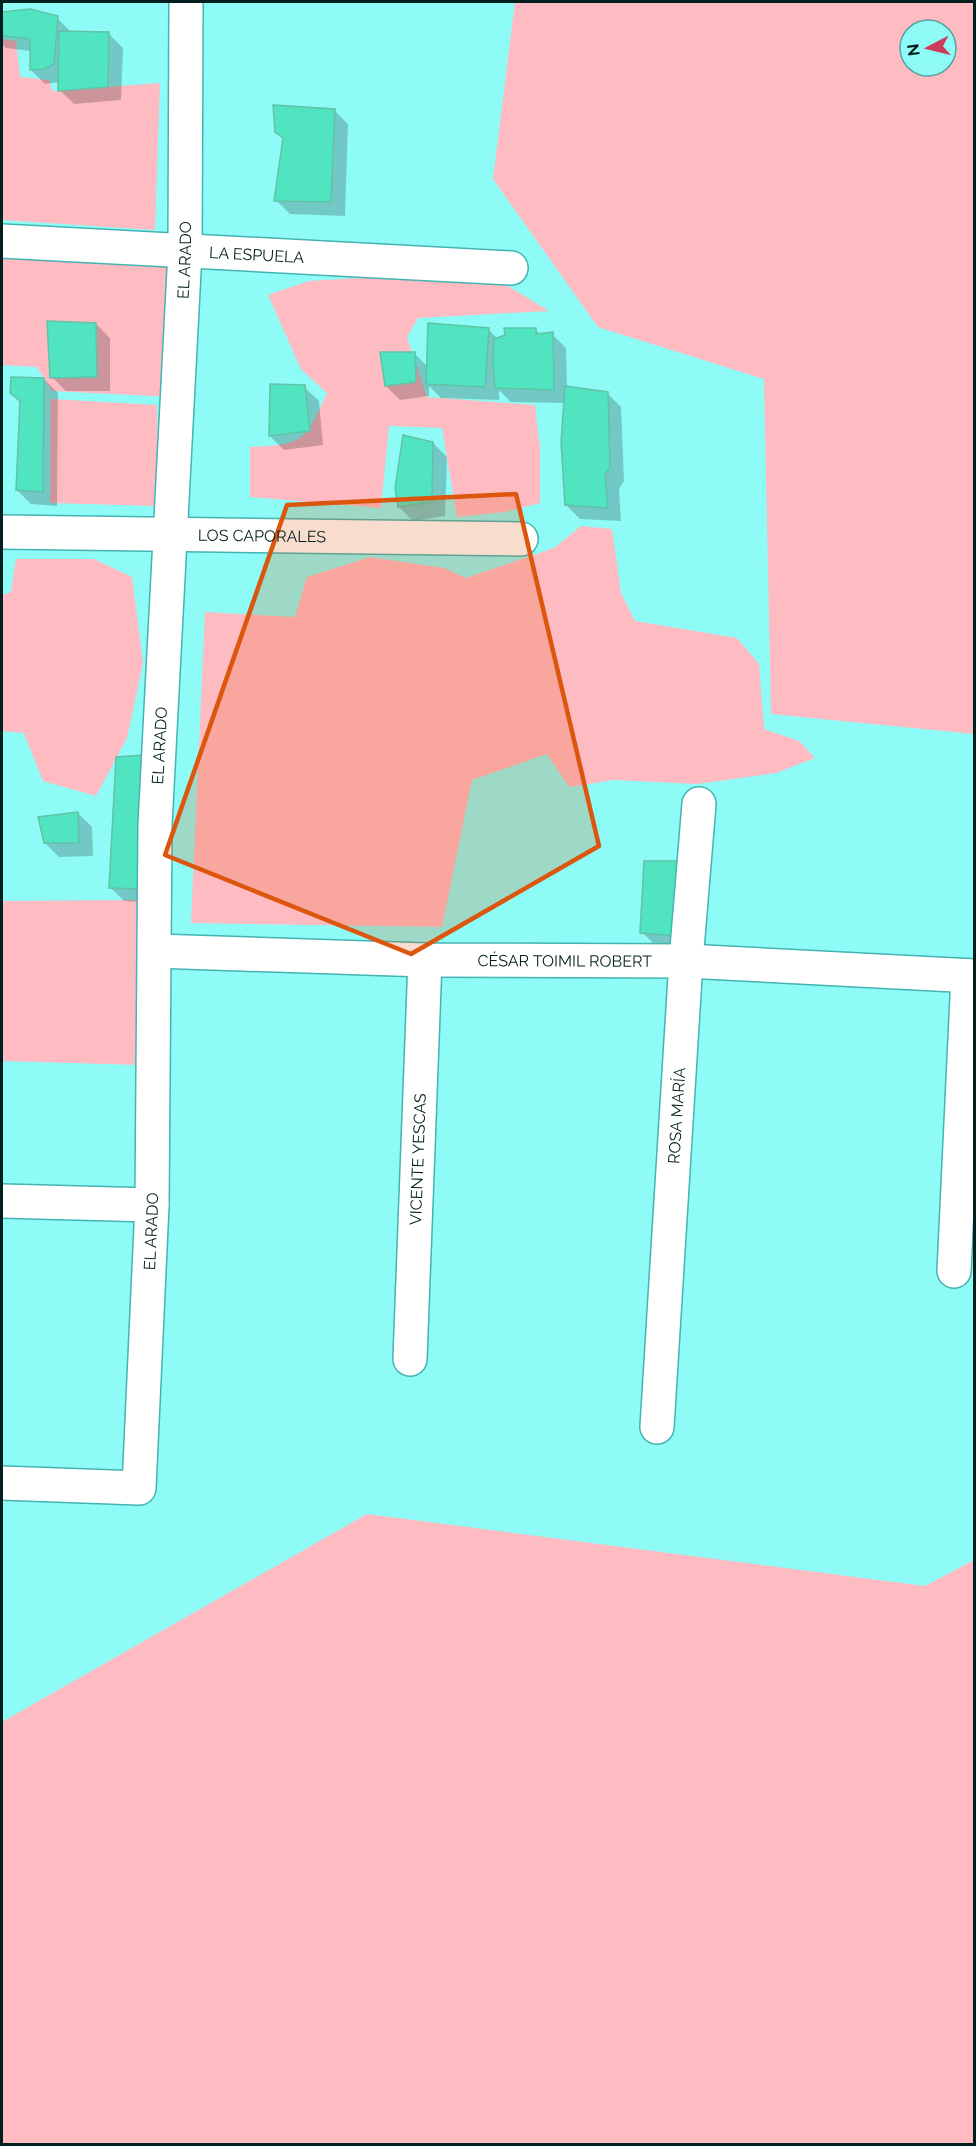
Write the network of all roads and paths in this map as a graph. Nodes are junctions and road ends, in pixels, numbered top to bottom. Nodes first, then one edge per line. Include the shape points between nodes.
1 (186, 2) edge
2 (2, 240) edge
3 (185, 252) junction
4 (511, 268) dead end
5 (2, 532) edge
6 (172, 535) junction
7 (521, 539) dead end
8 (699, 804) dead end
9 (155, 951) junction
10 (425, 960) junction
11 (686, 961) junction
12 (971, 976) edge
13 (2, 1200) edge
14 (152, 1205) junction
15 (954, 1271) dead end
16 (410, 1359) dead end
17 (657, 1427) dead end
18 (2, 1483) edge

1 - 3 street, EL ARADO
2 - 3 street, LA ESPUELA
3 - 4 street, LA ESPUELA
3 - 6 street, EL ARADO
5 - 6 street, LOS CAPORALES
6 - 7 street, LOS CAPORALES
6 - 9 street, EL ARADO via 155,825
8 - 11 street, ROSA MARÍA
9 - 10 street, CÉSAR TOIMIL ROBERT
9 - 14 street, EL ARADO
10 - 11 street, CÉSAR TOIMIL ROBERT
10 - 16 street, VICENTE YESCAS
11 - 12 street, CÉSAR TOIMIL ROBERT
11 - 17 street, ROSA MARÍA
12 - 15 street
13 - 14 street
14 - 18 street, EL ARADO via 139,1488

